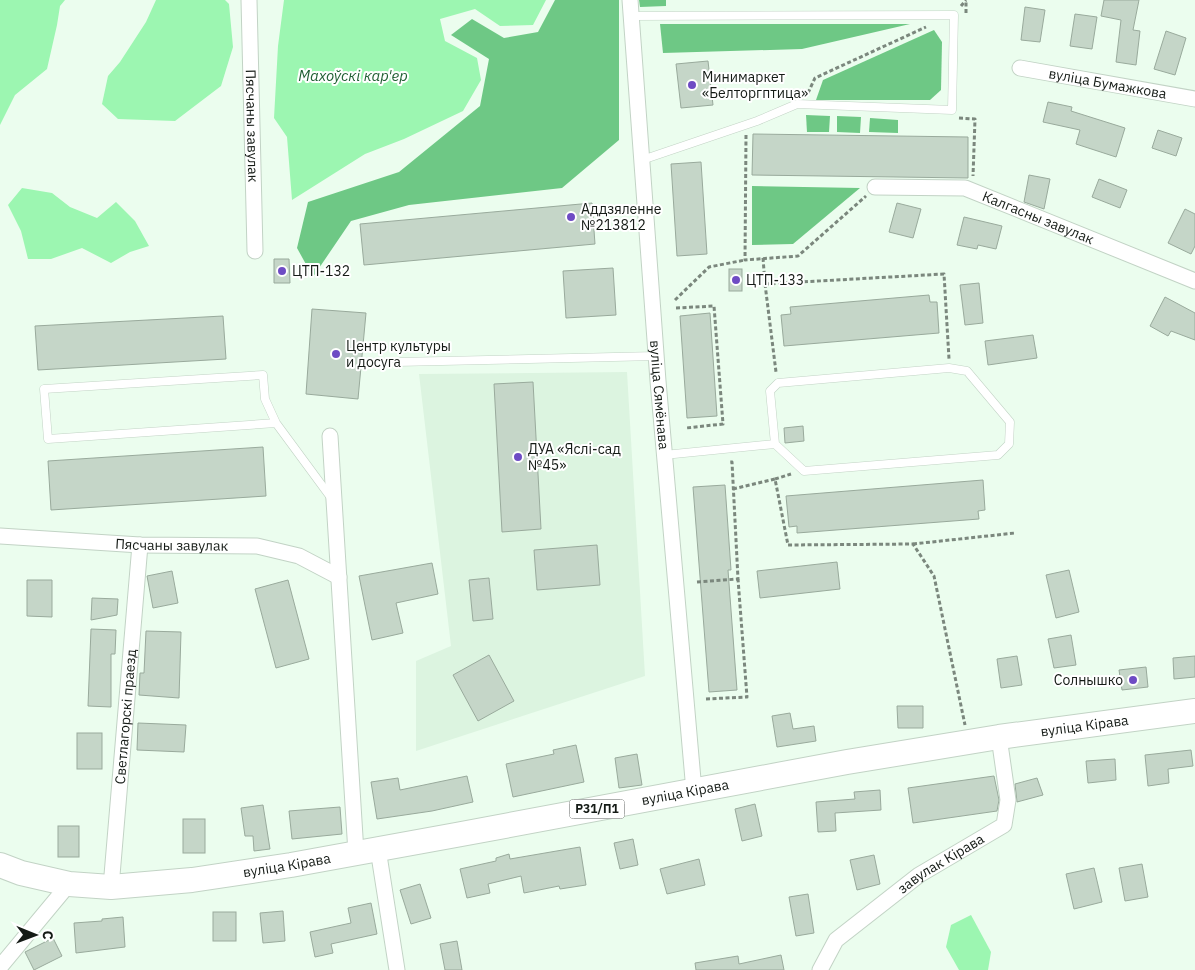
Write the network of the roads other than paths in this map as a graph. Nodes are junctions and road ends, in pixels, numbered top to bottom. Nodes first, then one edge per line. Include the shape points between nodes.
1 (249, 0) edge
2 (630, 0) edge
3 (631, 16) junction
4 (1020, 68) dead end
5 (1195, 99) edge
6 (642, 160) junction
7 (875, 187) road end
8 (255, 251) dead end
9 (1195, 281) edge
10 (656, 356) junction
11 (397, 362) dead end
12 (276, 422) junction
13 (330, 436) dead end
14 (775, 444) junction
15 (664, 455) junction
16 (335, 503) junction
17 (0, 536) edge
18 (140, 545) junction
19 (339, 577) junction
20 (1195, 711) edge
21 (999, 737) junction
22 (694, 791) junction
23 (367, 851) junction
24 (0, 865) edge
25 (68, 884) junction
26 (111, 887) junction
27 (0, 967) edge
28 (397, 970) edge
29 (820, 970) edge

1 - 8 street, Пясчаны завулак
2 - 3 street, вуліца Сямёнава
3 - 6 street, вуліца Сямёнава
3 - 6 lane via 954,15 952,110 797,104
4 - 5 street, вуліца Бумажкова
6 - 10 street, вуліца Сямёнава
7 - 9 street, Калгасны завулак via 965,188
10 - 11 lane
10 - 15 street, вуліца Сямёнава
12 - 12 lane via 48,439 44,389 262,375 265,398
12 - 16 lane
13 - 16 street
14 - 14 lane via 770,391 778,383 950,368 967,371 1010,422 1009,444 998,455 804,471
14 - 15 lane
15 - 22 street, вуліца Сямёнава
16 - 19 street
17 - 18 street, Пясчаны завулак
18 - 19 street, Пясчаны завулак via 257,546 299,556
18 - 26 street, Светлагорскі праезд
19 - 23 street
20 - 21 main road, вуліца Кірава / Р31/П1
21 - 22 main road, вуліца Кірава / Р31/П1
21 - 29 street, завулак Кірава via 1008,800 1004,825 919,875 836,940
22 - 23 main road, вуліца Кірава / Р31/П1
23 - 26 main road, вуліца Кірава / Р31/П1 via 192,880
23 - 28 street
24 - 25 main road, вуліца Кірава / Р31/П1
25 - 26 main road, вуліца Кірава / Р31/П1
25 - 27 street

